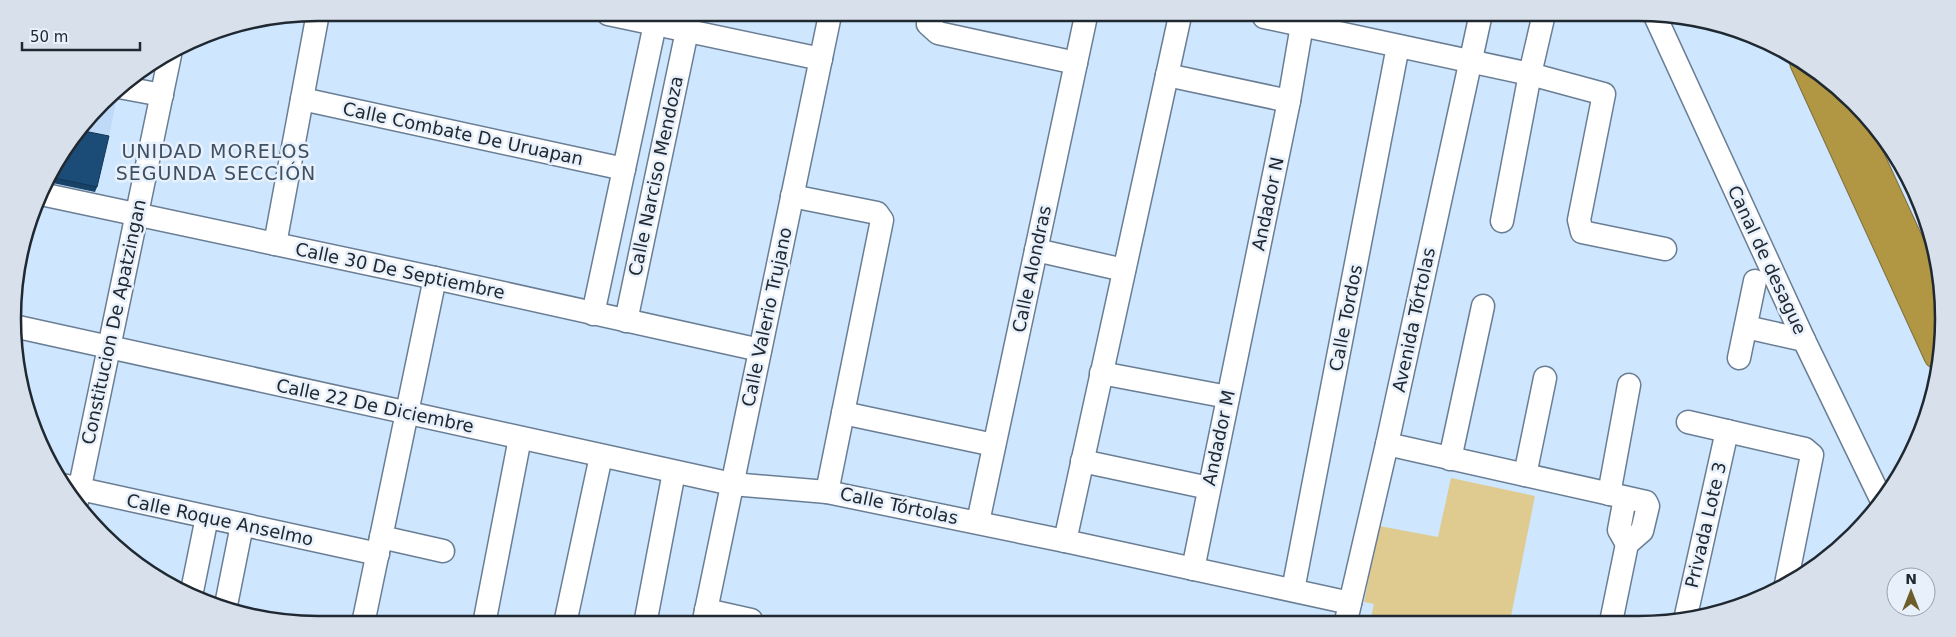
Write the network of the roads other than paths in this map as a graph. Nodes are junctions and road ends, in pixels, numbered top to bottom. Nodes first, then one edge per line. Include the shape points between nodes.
1 (316, 21) edge
2 (641, 21) edge
3 (829, 21) edge
4 (930, 21) edge
5 (1085, 21) edge
6 (1179, 21) edge
7 (1283, 21) edge
8 (1479, 21) edge
9 (1542, 21) edge
10 (1658, 22) edge
11 (655, 24) junction
12 (1302, 25) junction
13 (687, 31) junction
14 (1398, 46) junction
15 (821, 59) junction
16 (1470, 61) junction
17 (169, 62) edge
18 (1076, 63) junction
19 (1530, 74) junction
20 (1167, 75) junction
21 (1811, 77) edge
22 (130, 89) edge
23 (162, 95) junction
24 (302, 99) junction
25 (1289, 101) junction
26 (1847, 107) edge
27 (624, 169) junction
28 (48, 196) edge
29 (792, 196) junction
30 (137, 214) junction
31 (1502, 221) dead end
32 (275, 244) junction
33 (1036, 250) junction
34 (1666, 250) dead end
35 (1124, 270) junction
36 (435, 278) junction
37 (1755, 281) dead end
38 (1934, 296) edge
39 (1246, 306) joint
40 (1483, 306) dead end
41 (593, 314) junction
42 (626, 321) junction
43 (1746, 327) junction
44 (21, 328) edge
45 (1804, 340) junction
46 (1933, 345) edge
47 (109, 347) junction
48 (760, 350) junction
49 (1739, 358) dead end
50 (1102, 373) junction
51 (1545, 378) dead end
52 (1629, 385) dead end
53 (1228, 397) junction
54 (407, 413) junction
55 (843, 413) junction
56 (1688, 422) dead end
57 (1727, 431) junction
58 (520, 438) junction
59 (1387, 444) junction
60 (994, 445) junction
61 (601, 456) junction
62 (1450, 459) junction
63 (1082, 461) junction
64 (674, 472) junction
65 (1525, 475) junction
66 (732, 484) junction
67 (74, 488) edge
68 (1209, 488) junction
69 (77, 492) edge
70 (827, 492) junction
71 (1878, 493) edge
72 (1617, 496) junction
73 (207, 517) junction
74 (978, 522) junction
75 (242, 525) junction
76 (1065, 541) junction
77 (379, 546) junction
78 (444, 551) dead end
79 (1193, 569) junction
80 (1788, 575) edge
81 (193, 588) edge
82 (1293, 590) junction
83 (227, 601) edge
84 (1687, 611) edge
85 (1348, 612) edge
86 (705, 615) edge
87 (365, 616) edge
88 (486, 616) edge
89 (567, 616) edge
90 (647, 616) edge
91 (1611, 616) edge

1 - 24 street
2 - 11 street
3 - 15 street, Calle Valerio Trujano
4 - 18 street via 938,33
5 - 18 street, Calle Alondras
6 - 20 street
7 - 12 street
8 - 16 street, Avenida Tórtolas
9 - 19 street
10 - 45 street, Canal de desague
11 - 13 street
11 - 27 street, Calle Narciso Mendoza
12 - 14 street
12 - 25 street
13 - 15 street
13 - 42 street, Calle Narciso Mendoza
14 - 16 street
14 - 82 street, Calle Tordos
15 - 29 street, Calle Valerio Trujano
16 - 19 street
16 - 59 street, Avenida Tórtolas
17 - 23 street, Constitucion De Apatzingan
18 - 33 street, Calle Alondras
19 - 31 street
19 - 34 street via 1604,94 1579,220 1582,232
20 - 25 street
20 - 35 street
21 - 46 highway
22 - 23 street
23 - 30 street, Constitucion De Apatzingan
24 - 27 street, Calle Combate De Uruapan
24 - 32 street
25 - 39 street, Andador N
26 - 38 highway
27 - 41 street, Calle Narciso Mendoza
28 - 30 street, Calle 30 De Septiembre
29 - 48 street, Calle Valerio Trujano
29 - 55 street via 877,213 882,220
30 - 32 street, Calle 30 De Septiembre
30 - 47 street, Constitucion De Apatzingan
32 - 36 street, Calle 30 De Septiembre
33 - 35 street
33 - 60 street, Calle Alondras
35 - 50 street
36 - 41 street, Calle 30 De Septiembre
36 - 54 street
37 - 43 street
39 - 53 street, Andador M
40 - 62 street
41 - 42 street, Calle 30 De Septiembre
42 - 48 street, Calle 30 De Septiembre
43 - 45 street
43 - 49 street
44 - 47 street, Calle 22 De Diciembre
45 - 71 street, Canal de desague
47 - 54 street, Calle 22 De Diciembre
47 - 67 street, Constitucion De Apatzingan
48 - 66 street, Calle Valerio Trujano
50 - 53 street
50 - 63 street
51 - 65 street
52 - 72 street
53 - 68 street, Andador M
54 - 58 street, Calle 22 De Diciembre
54 - 77 street
55 - 60 street
55 - 70 street
56 - 57 street
57 - 80 street via 1805,449 1812,455
57 - 84 street, Privada Lote 3
58 - 61 street, Calle 22 De Diciembre
58 - 88 street
59 - 62 street
59 - 85 street, Avenida Tórtolas
60 - 74 street, Calle Alondras
61 - 64 street, Calle 22 De Diciembre
61 - 89 street
62 - 65 street
63 - 68 street
63 - 76 street
64 - 66 street, Calle 22 De Diciembre
64 - 90 street
65 - 72 street
66 - 70 street, Calle Tórtolas
66 - 86 street, Calle Valerio Trujano
68 - 79 street, Andador M
69 - 73 street, Calle Roque Anselmo
70 - 74 street, Calle Tórtolas
72 - 91 street via 1646,502 1648,506 1642,531 1627,544
73 - 75 street, Calle Roque Anselmo
73 - 81 street
74 - 76 street, Calle Tórtolas
75 - 77 street, Calle Roque Anselmo
75 - 83 street
76 - 79 street, Calle Tórtolas
77 - 78 street, Calle Roque Anselmo
77 - 87 street
79 - 82 street, Calle Tórtolas
82 - 85 street, Calle Tórtolas

